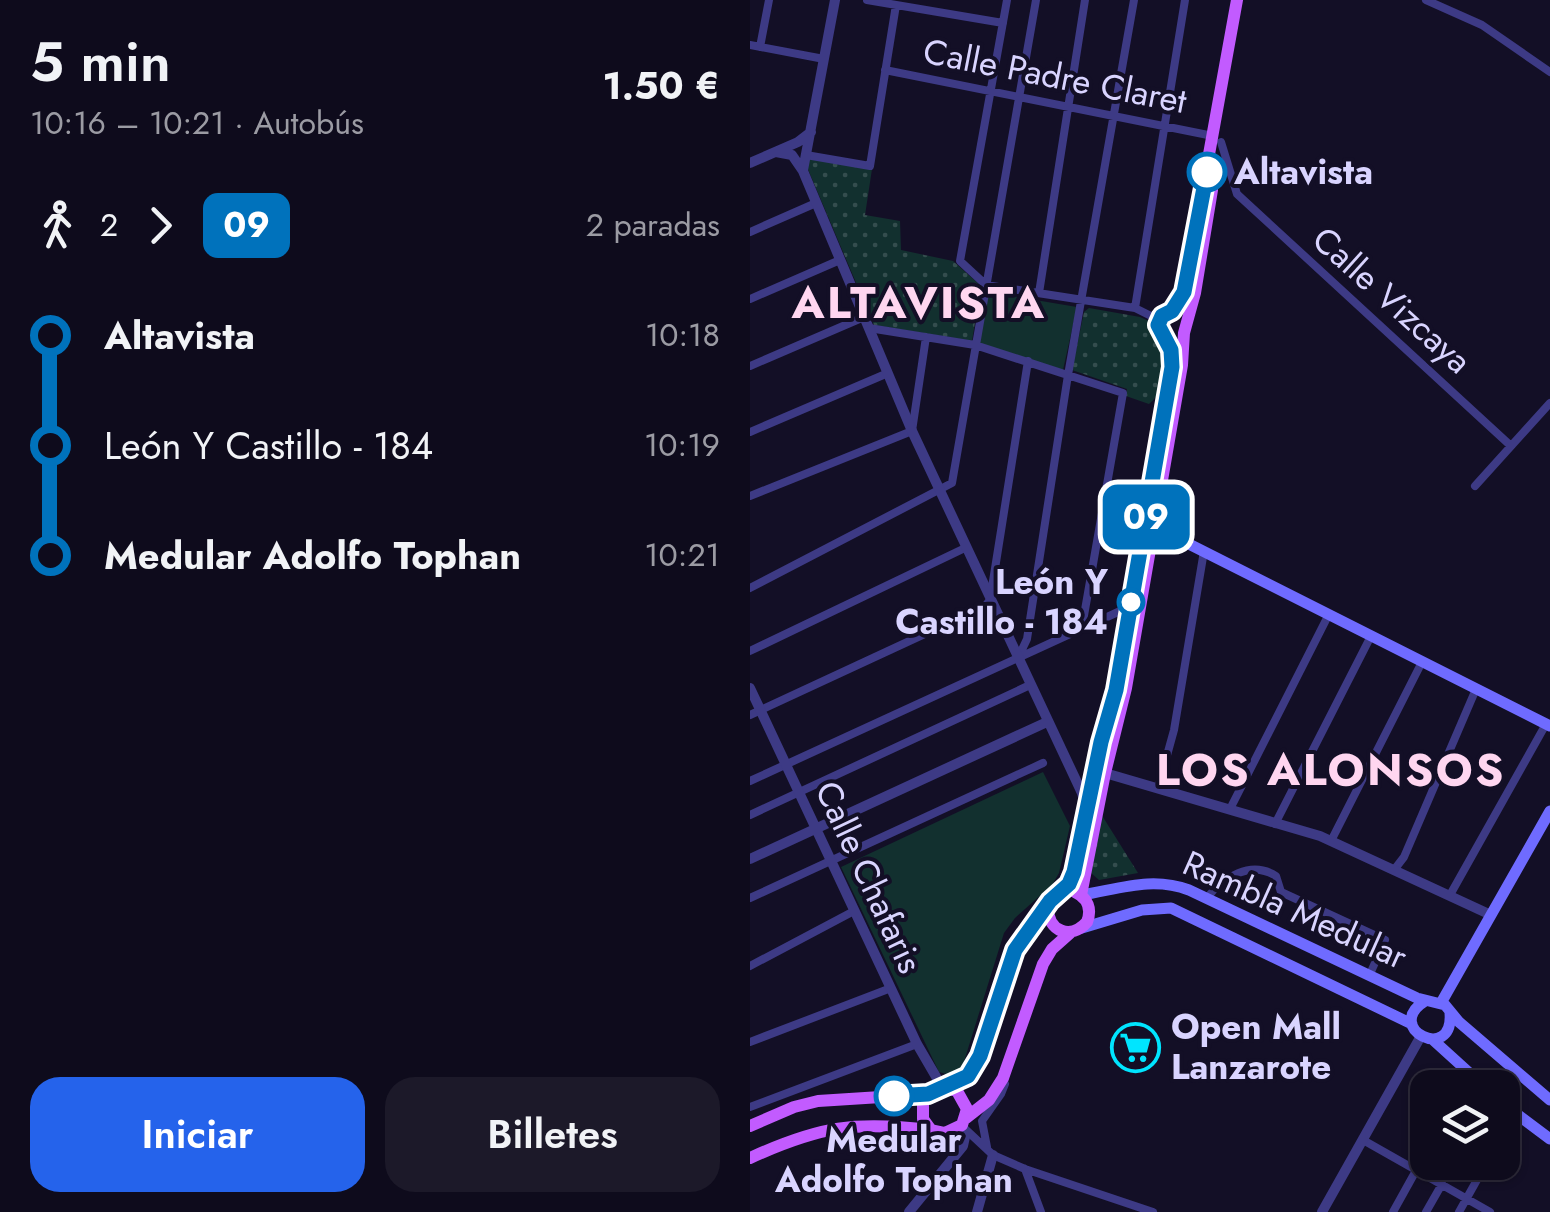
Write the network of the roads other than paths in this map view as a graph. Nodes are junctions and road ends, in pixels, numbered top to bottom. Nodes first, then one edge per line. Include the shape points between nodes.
1 (769, 0) edge
2 (835, 0) edge
3 (866, 0) edge
4 (1007, 0) edge
5 (1036, 0) edge
6 (1084, 0) edge
7 (1134, 0) edge
8 (1185, 0) edge
9 (1238, 0) edge
10 (1245, 0) edge
11 (1426, 0) edge
12 (896, 5) junction
13 (1003, 23) junction
14 (750, 45) edge
15 (760, 47) junction
16 (824, 59) junction
17 (885, 70) junction
18 (1550, 72) edge
19 (990, 92) junction
20 (1020, 98) junction
21 (1067, 107) junction
22 (1115, 116) junction
23 (1167, 126) junction
24 (811, 132) junction
25 (1217, 139) junction
26 (776, 152) junction
27 (806, 155) junction
28 (750, 163) edge
29 (803, 171) junction
30 (1232, 177) junction
31 (1218, 193) junction
32 (1237, 194) junction
33 (816, 204) junction
34 (750, 232) edge
35 (840, 260) junction
36 (986, 285) junction
37 (1038, 293) junction
38 (750, 299) edge
39 (1084, 300) junction
40 (1136, 308) junction
41 (1172, 311) junction
42 (1160, 320) junction
43 (866, 322) junction
44 (1185, 328) junction
45 (926, 337) junction
46 (1166, 339) junction
47 (975, 345) junction
48 (1028, 361) junction
49 (750, 366) edge
50 (888, 373) junction
51 (1068, 375) junction
52 (1550, 403) edge
53 (912, 431) junction
54 (750, 432) edge
55 (1511, 446) junction
56 (1474, 486) dead end
57 (940, 489) junction
58 (750, 496) edge
59 (1156, 513) junction
60 (1175, 537) junction
61 (1151, 544) junction
62 (966, 548) junction
63 (1204, 552) junction
64 (750, 588) edge
65 (990, 600) junction
66 (1130, 606) junction
67 (1329, 614) junction
68 (1082, 627) junction
69 (1372, 636) junction
70 (750, 651) edge
71 (1018, 658) junction
72 (1422, 662) junction
73 (1030, 685) junction
74 (750, 688) edge
75 (1476, 689) junction
76 (755, 712) edge
77 (1047, 722) junction
78 (1548, 725) edge
79 (1043, 763) dead end
80 (786, 764) junction
81 (1104, 773) junction
82 (750, 781) edge
83 (1158, 788) junction
84 (800, 792) junction
85 (1230, 809) junction
86 (1086, 810) junction
87 (1550, 811) edge
88 (750, 815) edge
89 (1275, 824) junction
90 (816, 828) junction
91 (1547, 828) edge
92 (1330, 841) junction
93 (750, 859) edge
94 (832, 862) junction
95 (1394, 870) junction
96 (1085, 876) junction
97 (1108, 890) junction
98 (1062, 892) junction
99 (1080, 894) junction
100 (1450, 895) junction
101 (750, 898) edge
102 (1207, 898) junction
103 (1048, 908) junction
104 (854, 911) junction
105 (1491, 915) junction
106 (1076, 931) junction
107 (750, 966) edge
108 (1370, 974) junction
109 (891, 988) junction
110 (1425, 1001) junction
111 (1442, 1002) junction
112 (1450, 1014) junction
113 (1412, 1024) junction
114 (1426, 1038) junction
115 (750, 1042) edge
116 (917, 1044) junction
117 (1008, 1064) junction
118 (1466, 1070) edge
119 (942, 1087) junction
120 (928, 1094) junction
121 (1550, 1100) edge
122 (751, 1103) edge
123 (1520, 1118) edge
124 (964, 1122) junction
125 (750, 1126) edge
126 (935, 1131) junction
127 (1550, 1139) edge
128 (1363, 1140) junction
129 (992, 1154) junction
130 (956, 1156) junction
131 (750, 1158) edge
132 (1410, 1166) edge
133 (1025, 1169) junction
134 (1410, 1180) edge
135 (1435, 1180) edge
136 (1477, 1180) edge
137 (1442, 1184) junction
138 (1466, 1199) junction
139 (909, 1212) edge
140 (976, 1212) edge
141 (1041, 1212) edge
142 (1153, 1212) edge
143 (1322, 1212) edge
144 (1393, 1212) edge
145 (1426, 1212) edge
146 (1459, 1212) edge
147 (1489, 1212) edge

1 - 15 street
2 - 16 street
3 - 12 street
4 - 13 street
5 - 20 street
6 - 21 street
7 - 22 street
8 - 23 street
9 - 25 main road
10 - 25 main road
11 - 18 street via 1482,26
12 - 13 street
12 - 17 street
13 - 19 street
14 - 15 street
15 - 16 street
16 - 24 street
17 - 19 street, Calle Padre Claret
17 - 27 street via 870,166
19 - 20 street, Calle Padre Claret
19 - 36 street via 960,261
20 - 21 street, Calle Padre Claret
20 - 36 street
21 - 22 street, Calle Padre Claret
21 - 37 street
22 - 23 street, Calle Padre Claret
22 - 39 street
23 - 25 street, Calle Padre Claret
23 - 40 street
24 - 26 street
24 - 27 street
25 - 30 street
25 - 31 main road
25 - 41 main road via 1184,292
26 - 28 street
26 - 29 street via 792,155
27 - 29 street
29 - 33 street
30 - 31 street
30 - 32 street
31 - 32 street
31 - 44 main road
32 - 55 street, Calle Vizcaya
33 - 34 street
33 - 35 street
35 - 38 street
35 - 43 street
36 - 37 street
36 - 47 street
37 - 39 street
39 - 40 street
39 - 51 street
40 - 42 street
41 - 42 main road
41 - 44 main road via 1183,316
42 - 46 main road
43 - 45 street
43 - 49 street
43 - 50 street
44 - 46 main road
44 - 59 main road
45 - 47 street
45 - 53 street
46 - 66 main road via 1172,367
47 - 48 street
47 - 57 street via 952,484
48 - 51 street
48 - 65 street
50 - 53 street
50 - 54 street
51 - 68 street via 1123,393
51 - 71 street
52 - 55 street
53 - 57 street
53 - 58 street
55 - 56 street
57 - 62 street
57 - 64 street
59 - 60 main road
59 - 61 main road
60 - 61 main road via 1156,537
60 - 63 main road
61 - 81 main road
62 - 65 street
62 - 70 street
63 - 67 main road
63 - 83 street
65 - 71 street
65 - 76 street
66 - 68 street
66 - 86 main road
67 - 69 main road
67 - 85 street
68 - 71 street
69 - 72 main road
69 - 89 street
71 - 73 street
71 - 80 street
72 - 75 main road
72 - 92 street
73 - 77 street
73 - 84 street
74 - 76 street, Calle Chafaris
75 - 78 main road
75 - 95 street
76 - 80 street, Calle Chafaris
77 - 86 street
77 - 90 street
78 - 100 street
79 - 94 street
80 - 82 street
80 - 84 street, Calle Chafaris
81 - 83 street
81 - 96 main road
83 - 85 street
84 - 88 street
84 - 90 street, Calle Chafaris
85 - 89 street
86 - 98 main road via 1074,872
87 - 91 main road
89 - 92 street
90 - 93 street
90 - 94 street, Calle Chafaris
91 - 105 main road
92 - 95 street
94 - 101 street
94 - 104 street, Calle Chafaris
95 - 100 street
96 - 97 main road via 1094,888
96 - 99 main road
97 - 99 main road, Rambla Medular
97 - 102 main road, Rambla Medular via 1169,882
98 - 99 main road
98 - 103 main road
99 - 106 main road via 1090,915
100 - 105 street
102 - 108 main road, Rambla Medular
102 - 108 street via 1238,872 1268,871 1281,892 1385,940
103 - 106 main road via 1050,923 1062,932
103 - 119 main road via 1015,950 974,1068
104 - 107 street
104 - 109 street, Calle Chafaris
105 - 111 main road
106 - 113 main road, Rambla Medular via 1171,908
106 - 117 main road via 1043,964
108 - 110 main road, Rambla Medular
109 - 115 street
109 - 116 street, Calle Chafaris
110 - 111 main road
110 - 113 main road
111 - 112 main road
112 - 114 main road via 1448,1031
112 - 121 main road
113 - 114 main road
114 - 118 main road
114 - 128 street
116 - 119 street, Calle Chafaris
116 - 122 street
117 - 124 main road via 989,1100
117 - 129 street via 1001,1094 982,1121
119 - 120 main road
119 - 124 main road via 962,1096
120 - 125 main road via 818,1101
120 - 126 main road via 921,1112
123 - 127 main road
124 - 126 main road via 951,1132
124 - 129 street
124 - 130 street
126 - 130 street via 951,1141
126 - 131 main road via 886,1125 824,1129
128 - 132 street
128 - 143 street
129 - 133 street
129 - 140 street
130 - 139 street
133 - 141 street
133 - 142 street
134 - 144 street
135 - 137 street
136 - 138 street
137 - 138 street
137 - 145 street
138 - 146 street
138 - 147 street

